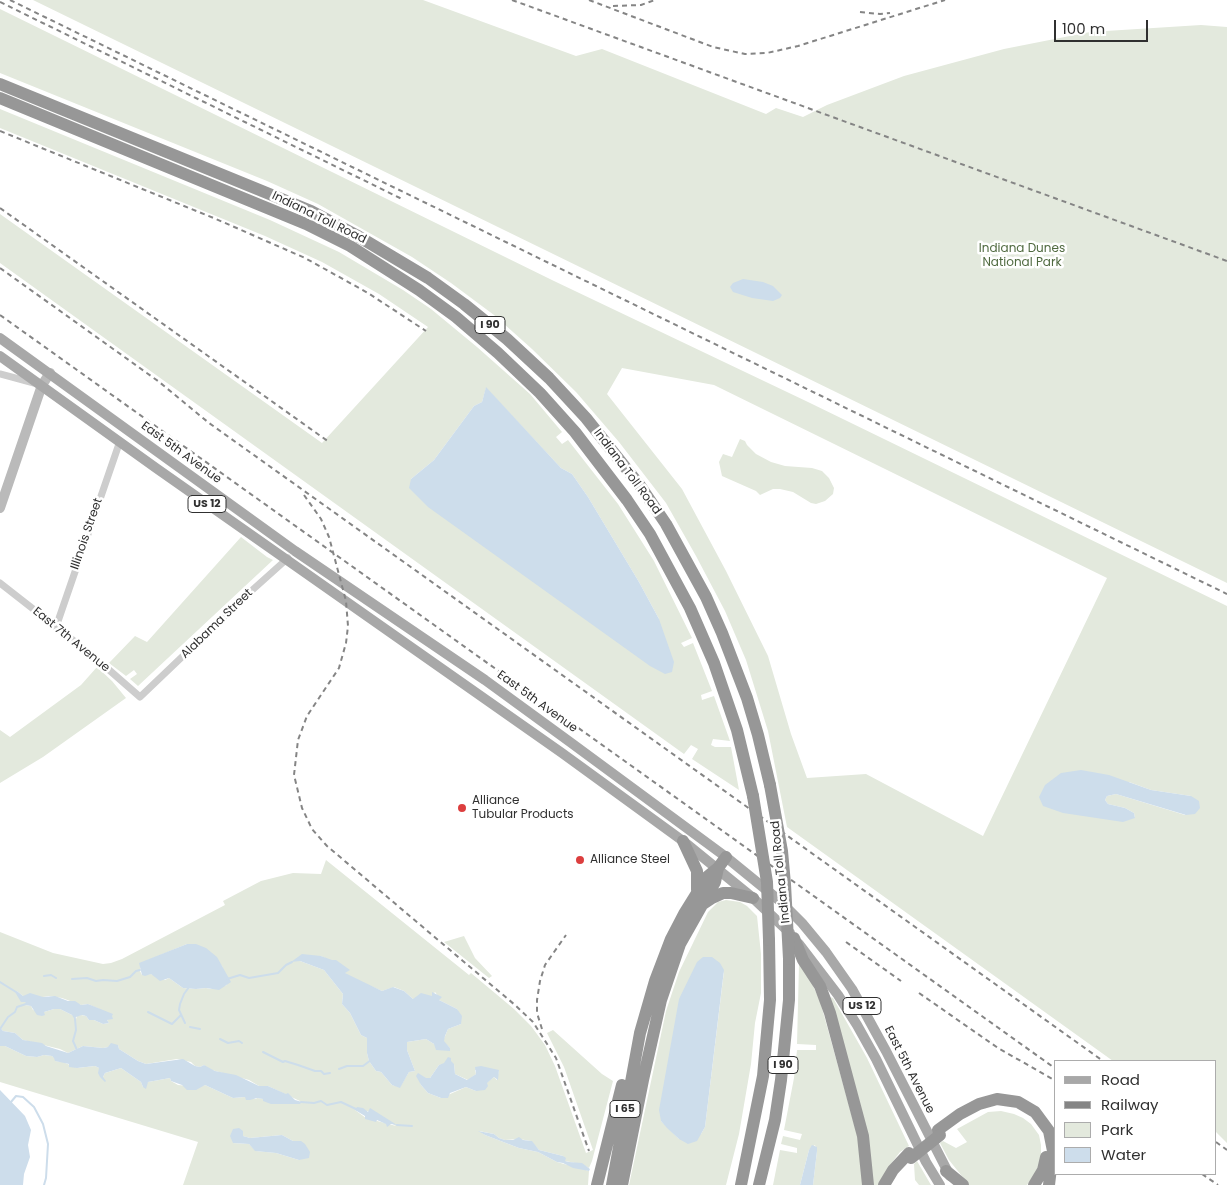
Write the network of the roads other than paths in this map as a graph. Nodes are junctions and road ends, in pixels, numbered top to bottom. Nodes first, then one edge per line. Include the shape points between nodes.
1 (0, 84) edge
2 (0, 98) edge
3 (0, 338) edge
4 (0, 356) edge
5 (50, 373) junction
6 (0, 374) edge
7 (42, 385) junction
8 (120, 441) junction
9 (0, 508) edge
10 (295, 550) junction
11 (287, 560) junction
12 (0, 583) edge
13 (56, 627) junction
14 (140, 697) joint
15 (683, 841) junction
16 (726, 857) junction
17 (718, 868) junction
18 (696, 893) junction
19 (753, 898) junction
20 (701, 906) junction
21 (794, 938) junction
22 (654, 981) junction
23 (640, 1033) junction
24 (643, 1080) junction
25 (757, 1113) junction
26 (939, 1133) junction
27 (910, 1156) junction
28 (946, 1171) junction
29 (597, 1185) edge
30 (612, 1185) edge
31 (622, 1185) edge
32 (732, 1185) edge
33 (741, 1185) edge
34 (761, 1185) edge
35 (868, 1185) edge
36 (884, 1185) edge
37 (890, 1185) edge
38 (940, 1185) edge
39 (956, 1185) edge
40 (963, 1185) edge
41 (1034, 1185) edge
42 (1049, 1185) edge

1 - 34 highway, Indiana Toll Road / I 90, bridge via 311,211 428,278 507,339 549,378 641,487 666,524 706,597 734,662 758,735 782,851 789,1000 784,1061
2 - 25 highway, Indiana Toll Road / I 90, bridge via 306,224 350,246 420,290 498,353 540,393 628,500 690,608 723,687 753,796 767,882 770,1000
3 - 5 main road, East 5th Avenue / US 12
4 - 7 main road, East 5th Avenue / US 12
5 - 7 street
5 - 10 main road, East 5th Avenue / US 12
6 - 7 street
7 - 8 main road, East 5th Avenue / US 12
7 - 9 street
8 - 11 main road, East 5th Avenue / US 12
8 - 13 street, Illinois Street
10 - 11 street, Alabama Street
10 - 16 main road, East 5th Avenue / US 12 via 492,686
11 - 14 street, Alabama Street via 251,590
11 - 15 main road, East 5th Avenue / US 12
12 - 13 street, East 7th Avenue
13 - 14 street, East 7th Avenue
15 - 17 main road, East 5th Avenue / US 12
15 - 18 highway via 697,871
16 - 17 highway, I 65
16 - 28 main road, East 5th Avenue / US 12 via 780,900 836,967 870,1019
17 - 18 highway, I 65
17 - 19 main road, East 5th Avenue / US 12
17 - 20 highway, I 65 via 715,882
18 - 22 highway, I 65 via 671,939
19 - 20 highway via 723,893
19 - 21 main road, East 5th Avenue / US 12
20 - 24 highway, I 65 via 672,964
21 - 35 highway via 803,960 820,986 830,1013 863,1136
21 - 38 main road, East 5th Avenue / US 12 via 819,968 857,1025
22 - 23 highway, I 65
22 - 24 highway via 659,986 642,1067
23 - 29 highway via 632,1052
23 - 30 highway, I 65
24 - 31 highway, I 65
25 - 32 highway via 743,1144
25 - 33 highway, Indiana Toll Road / I 90
26 - 27 highway, bridge
26 - 41 highway via 981,1110 998,1106 1016,1109 1032,1118 1045,1142 1044,1170
26 - 42 highway via 960,1114 978,1104 997,1099 1018,1102 1035,1112 1049,1131 1053,1151
27 - 36 highway via 894,1170
27 - 37 highway
28 - 39 main road, East 5th Avenue / US 12
28 - 40 highway

